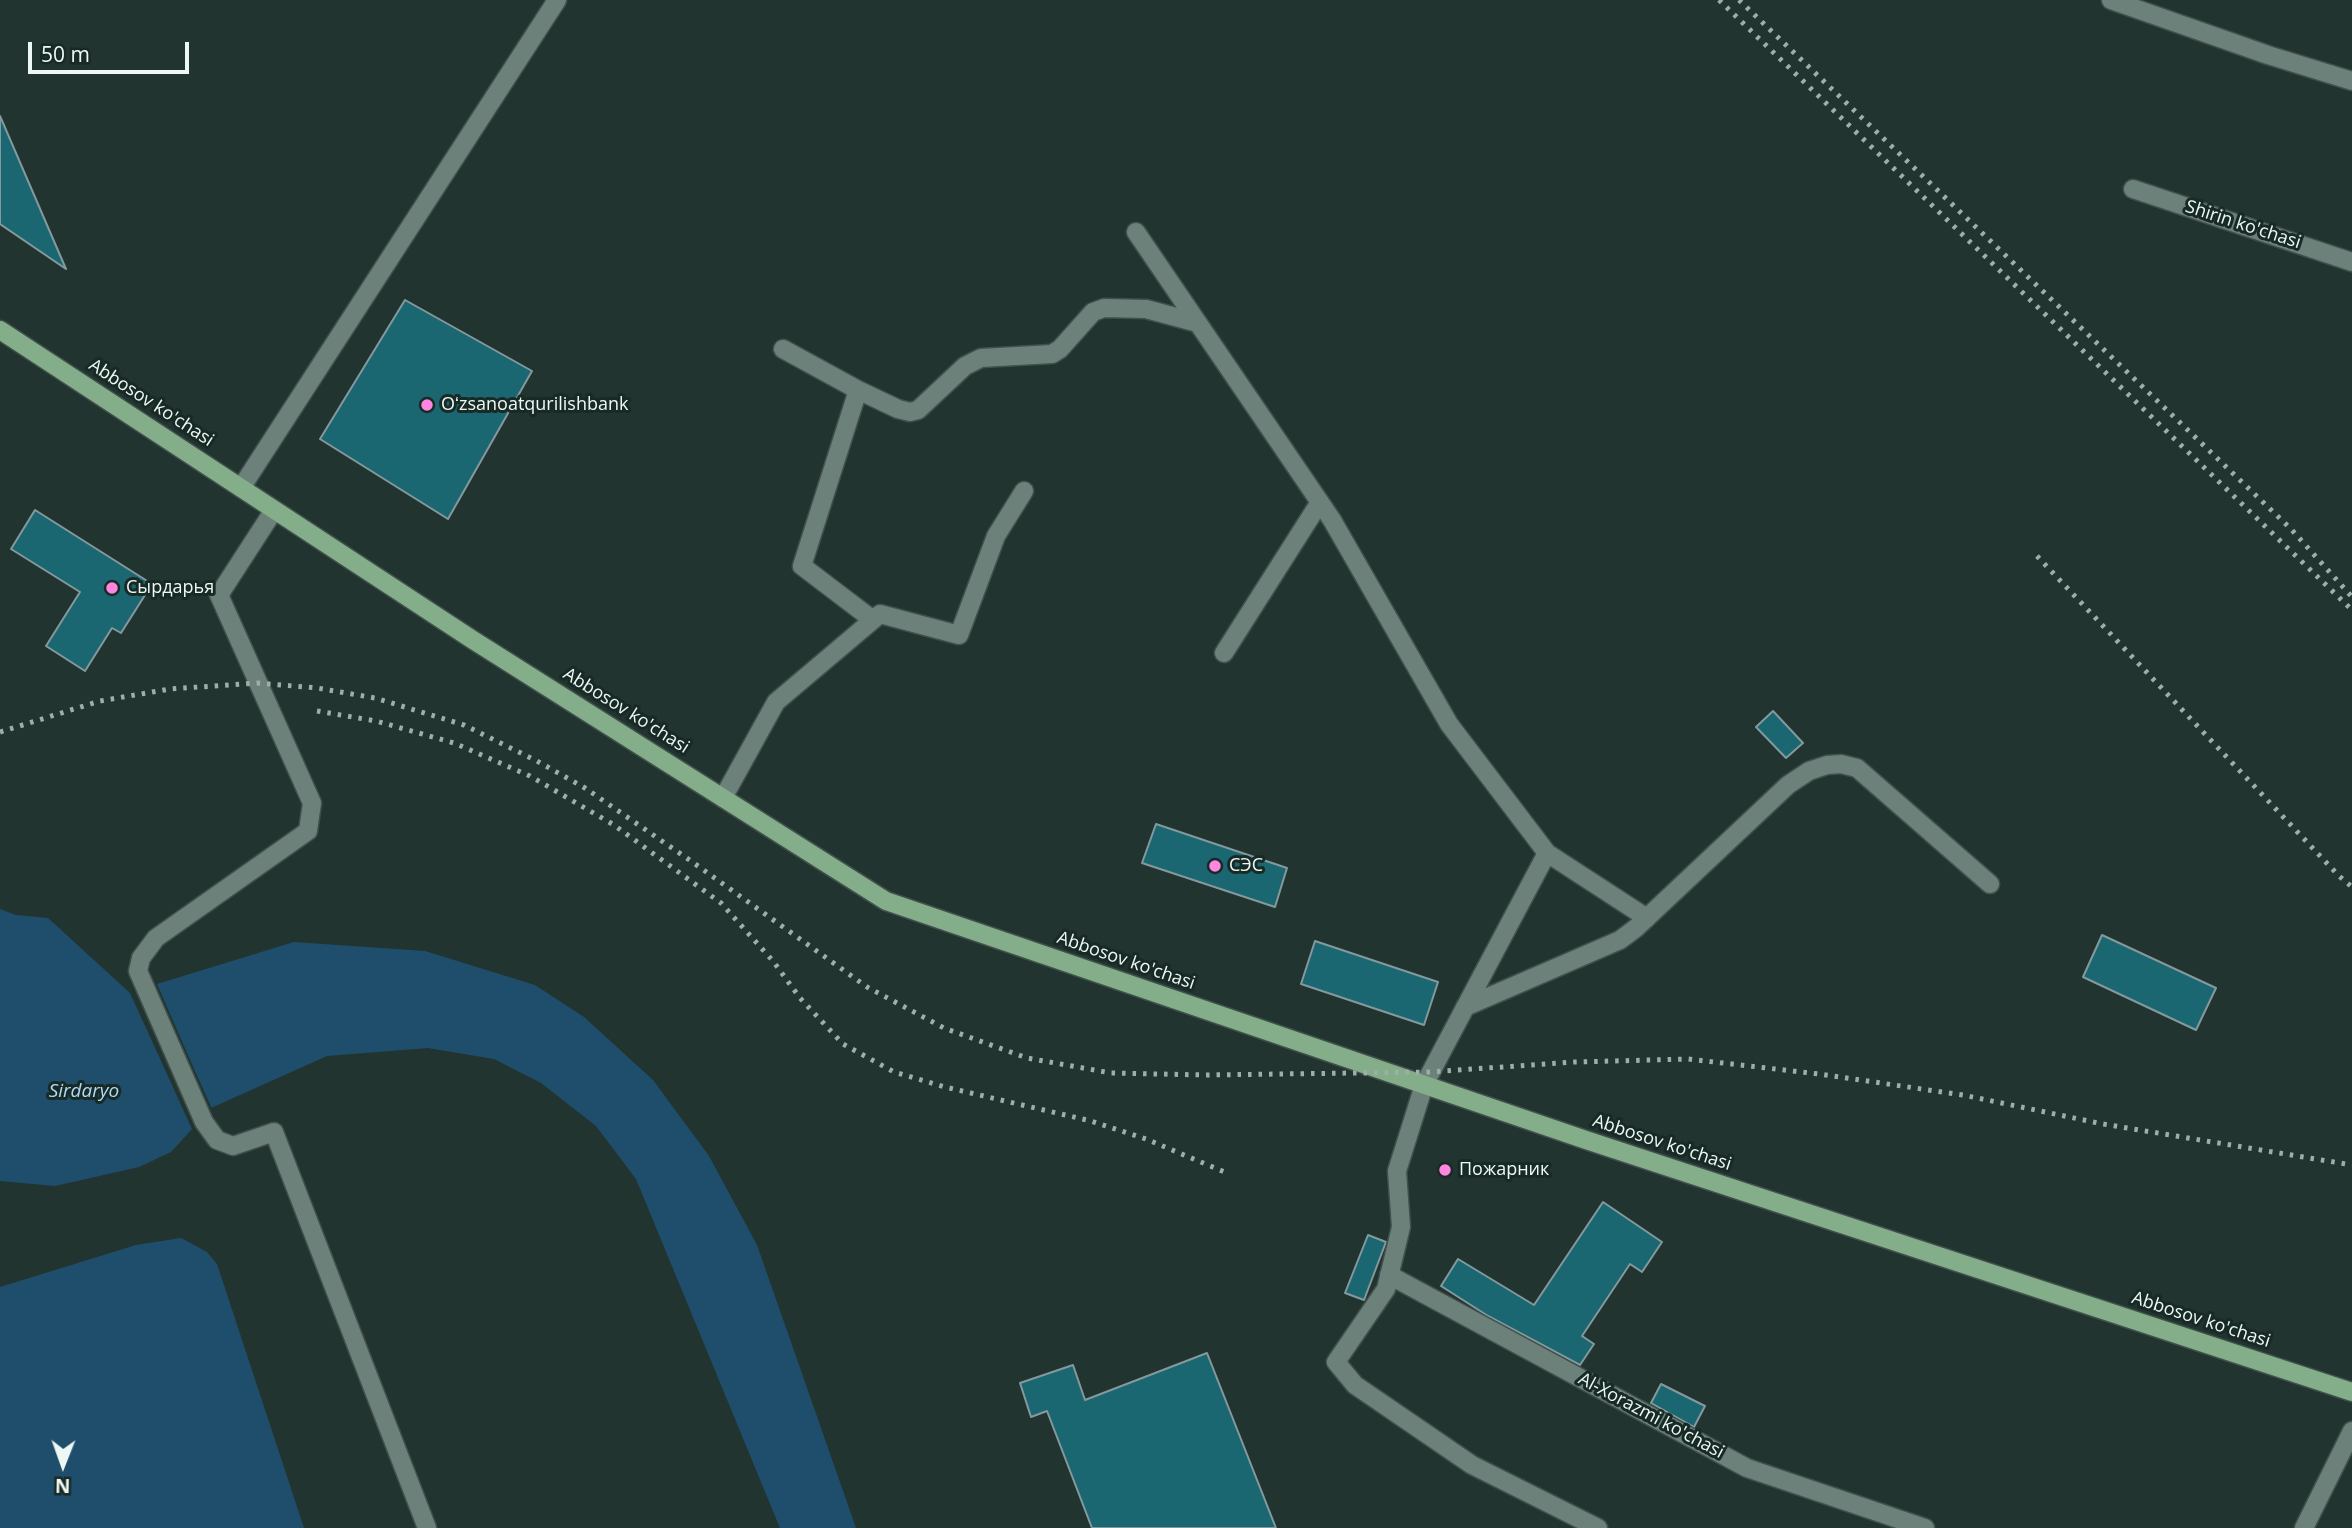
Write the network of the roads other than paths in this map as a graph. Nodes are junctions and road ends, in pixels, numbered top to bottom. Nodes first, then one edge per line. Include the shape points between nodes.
1 (557, 0) edge
2 (2111, 0) edge
3 (2352, 81) edge
4 (2133, 189) dead end
5 (1136, 232) dead end
6 (2352, 262) edge
7 (1198, 323) junction
8 (0, 330) edge
9 (783, 349) dead end
10 (858, 390) junction
11 (241, 488) junction
12 (1024, 491) dead end
13 (1320, 502) junction
14 (274, 509) junction
15 (873, 620) junction
16 (1224, 653) dead end
17 (723, 798) junction
18 (1547, 853) junction
19 (1990, 884) dead end
20 (1647, 918) junction
21 (1465, 1007) junction
22 (1424, 1085) junction
23 (1389, 1275) junction
24 (2352, 1392) edge
25 (2352, 1431) edge
26 (427, 1528) edge
27 (1598, 1528) edge
28 (1925, 1528) edge
29 (2304, 1528) edge

1 - 11 street
2 - 3 street
4 - 6 street, Shirin ko'chasi
5 - 7 street
7 - 10 street via 1146,309 1104,307 1093,312 1052,354 981,359 965,366 918,410 898,409
7 - 13 street
8 - 11 main road, Abbosov ko'chasi
9 - 10 street
10 - 15 street via 802,566
11 - 14 main road, Abbosov ko'chasi
12 - 15 street via 996,537 959,635 880,614
13 - 16 street
13 - 18 street via 1448,724
14 - 17 main road, Abbosov ko'chasi
14 - 26 street via 219,595 312,803 308,831 156,938 141,958 138,971 204,1122 217,1140 233,1146 274,1132
15 - 17 street via 776,702
17 - 22 main road, Abbosov ko'chasi via 886,901
18 - 20 street
18 - 21 street
19 - 20 street via 1857,768 1827,765 1788,785
20 - 21 street via 1619,940
21 - 22 street
22 - 23 street via 1398,1171 1401,1227
22 - 24 main road, Abbosov ko'chasi
23 - 27 street via 1386,1289 1336,1362 1355,1385 1472,1465
23 - 28 street, Al-Xorazmi ko'chasi via 1746,1468
25 - 29 street

